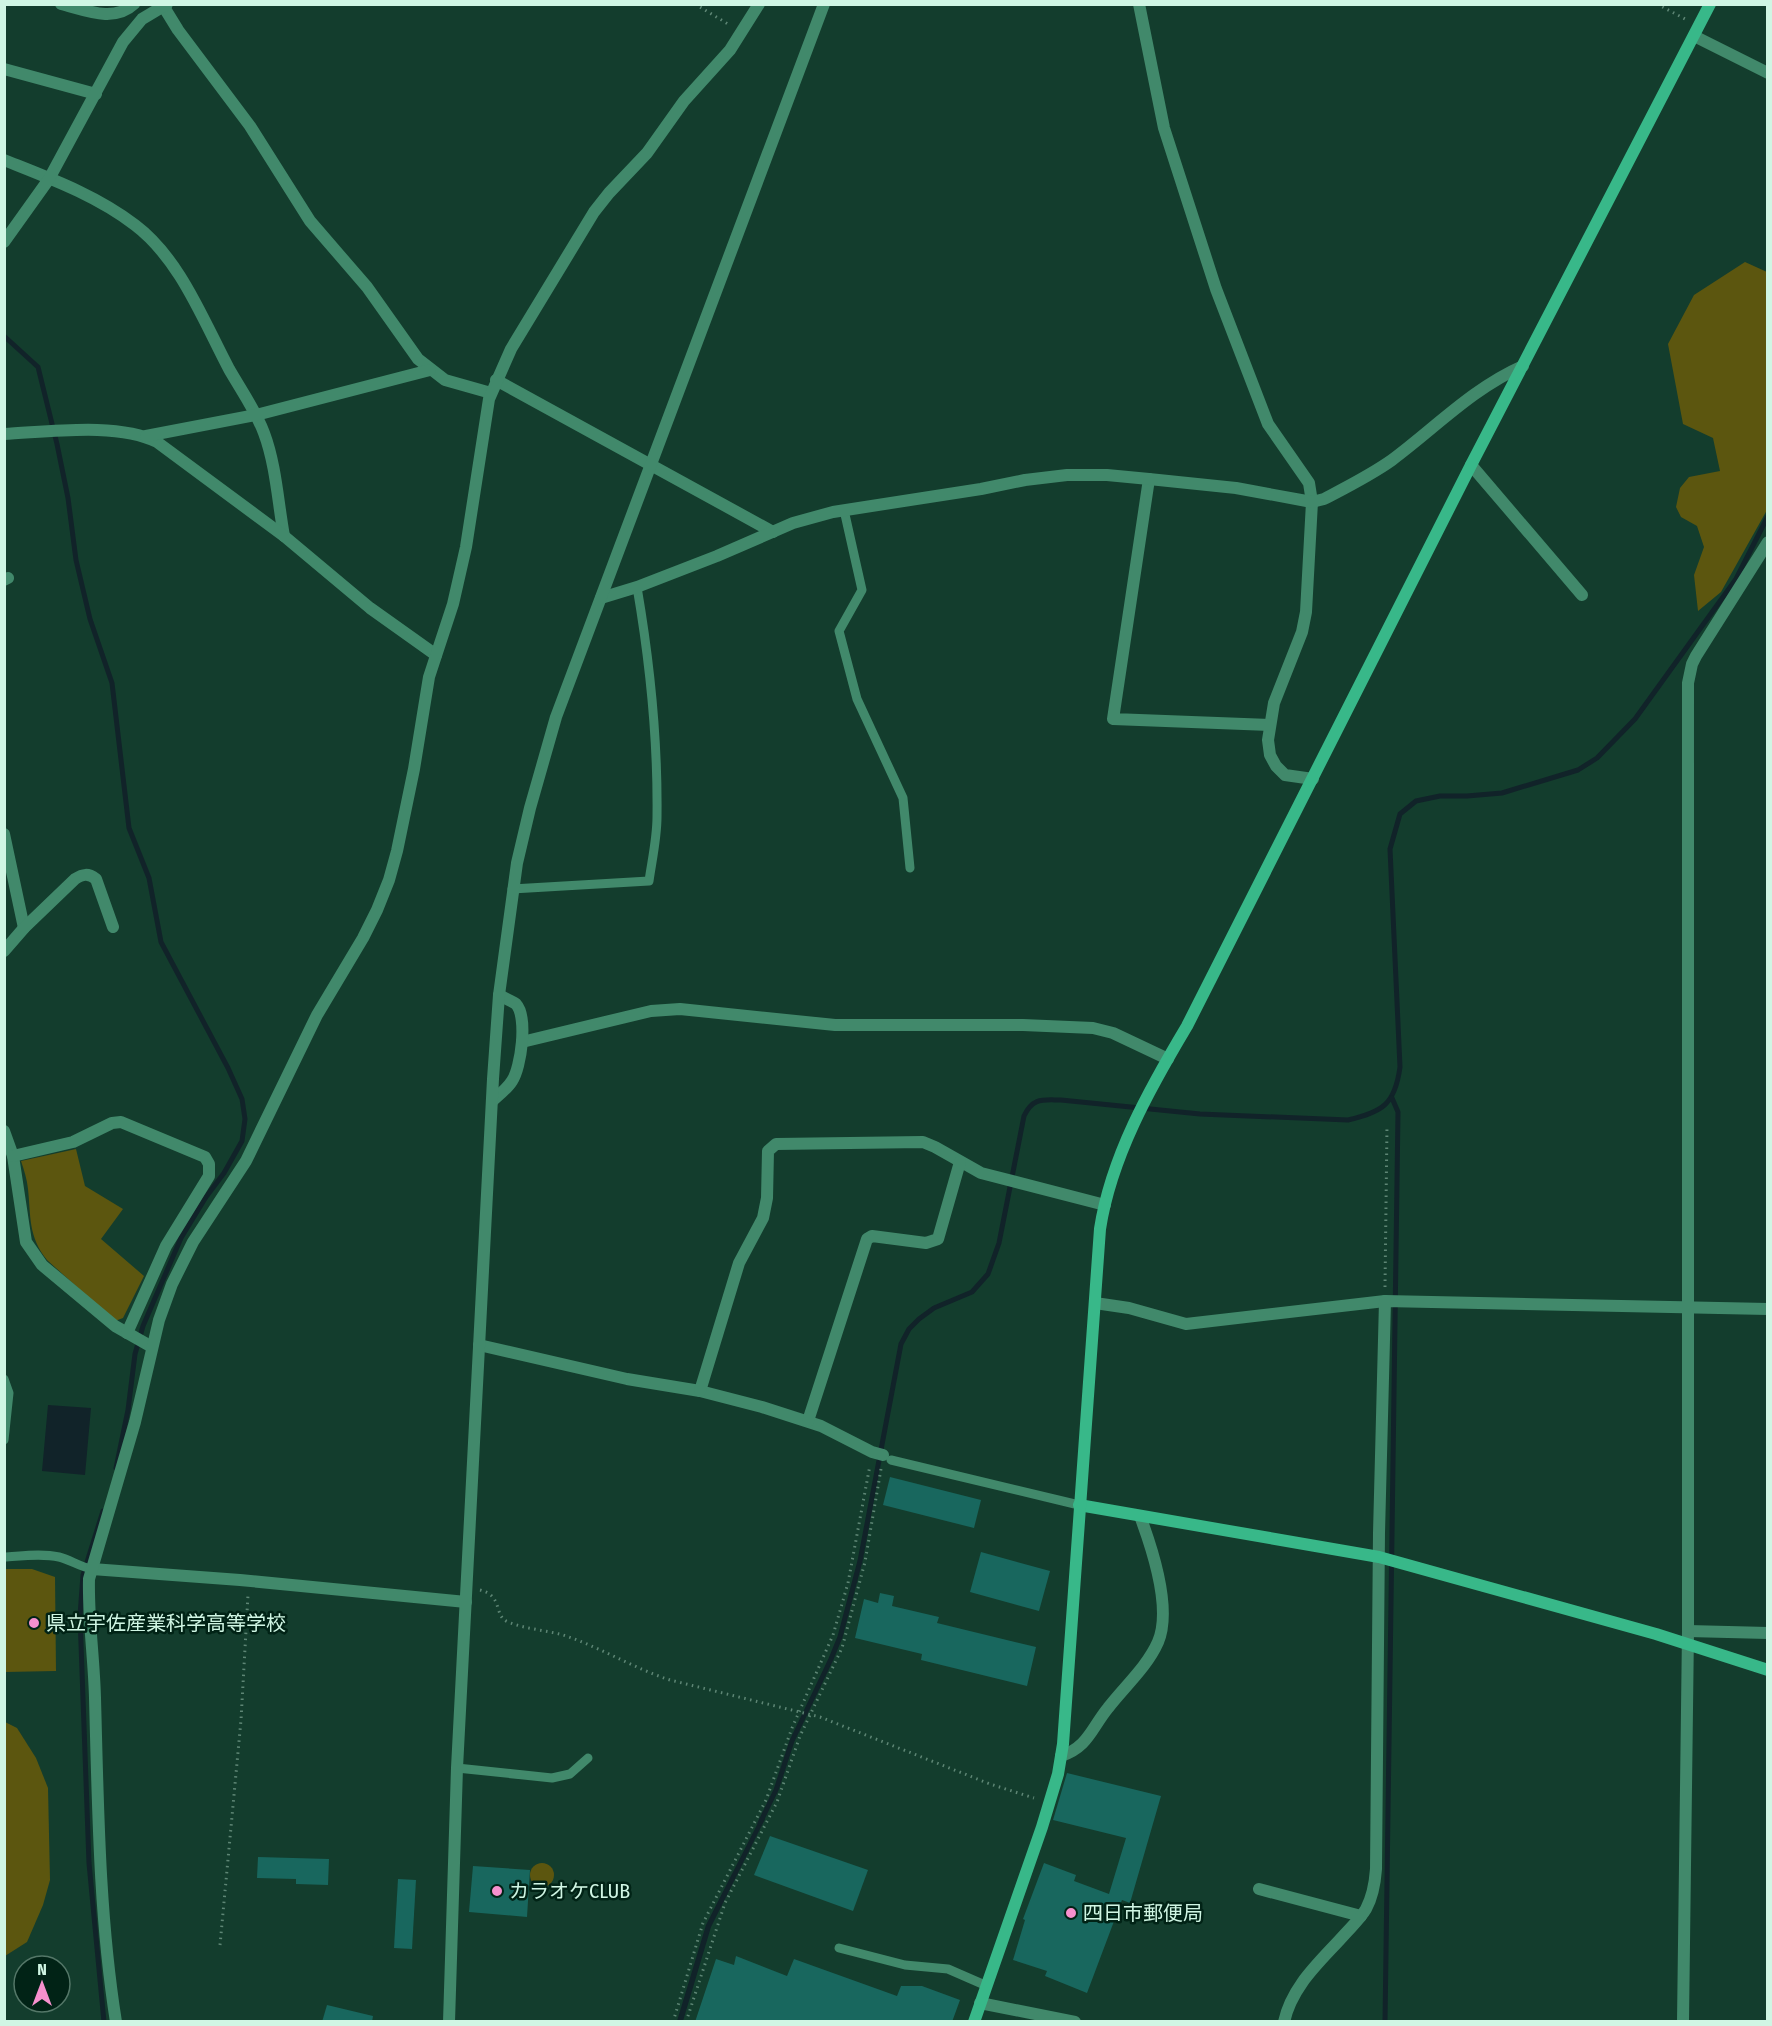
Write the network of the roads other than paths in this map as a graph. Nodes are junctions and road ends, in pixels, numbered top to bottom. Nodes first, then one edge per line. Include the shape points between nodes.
1 (61, 4) edge
2 (134, 4) edge
3 (759, 4) edge
4 (824, 4) edge
5 (1139, 4) edge
6 (1710, 4) edge
7 (164, 5) edge
8 (1697, 31) junction
9 (4, 69) edge
10 (1767, 73) edge
11 (96, 94) junction
12 (4, 160) edge
13 (49, 179) junction
14 (4, 242) edge
15 (1523, 366) junction
16 (430, 370) junction
17 (496, 380) junction
18 (491, 393) junction
19 (256, 415) junction
20 (4, 434) edge
21 (146, 436) junction
22 (1471, 465) junction
23 (651, 466) junction
24 (1149, 478) junction
25 (1312, 502) junction
26 (844, 510) junction
27 (772, 532) junction
28 (284, 536) junction
29 (1767, 542) edge
30 (637, 586) junction
31 (1582, 595) dead end
32 (601, 598) junction
33 (436, 655) junction
34 (1270, 725) junction
35 (1312, 779) junction
36 (4, 834) edge
37 (910, 868) dead end
38 (512, 889) junction
39 (114, 927) dead end
40 (24, 928) junction
41 (4, 951) edge
42 (499, 995) junction
43 (522, 1042) junction
44 (1168, 1059) junction
45 (492, 1101) junction
46 (4, 1131) edge
47 (13, 1156) junction
48 (960, 1162) junction
49 (1105, 1205) junction
50 (1385, 1301) junction
51 (1095, 1303) junction
52 (1688, 1307) junction
53 (1767, 1309) edge
54 (127, 1333) junction
55 (479, 1345) junction
56 (152, 1347) junction
57 (4, 1379) edge
58 (700, 1391) junction
59 (808, 1421) junction
60 (4, 1440) edge
61 (882, 1456) joint
62 (1079, 1505) junction
63 (1140, 1516) junction
64 (4, 1557) edge
65 (1379, 1557) junction
66 (92, 1569) junction
67 (466, 1602) junction
68 (1767, 1633) edge
69 (1688, 1638) junction
70 (1767, 1670) edge
71 (1061, 1756) junction
72 (588, 1758) dead end
73 (457, 1768) junction
74 (1259, 1888) dead end
75 (1361, 1916) junction
76 (839, 1948) dead end
77 (987, 1986) junction
78 (980, 2003) junction
79 (116, 2022) edge
80 (449, 2022) edge
81 (974, 2022) edge
82 (1075, 2022) edge
83 (1284, 2022) edge
84 (1683, 2022) edge

1 - 2 street via 108,15 126,12
3 - 17 street via 730,50 594,212
4 - 23 street
5 - 25 street via 1164,128 1216,289 1268,424 1309,483
6 - 8 street
7 - 11 street via 131,30
7 - 16 street via 178,30 250,126 310,221
8 - 10 street
8 - 15 street
9 - 11 street
11 - 13 street
12 - 13 street
13 - 14 street
13 - 19 street via 107,206 151,239 181,280
15 - 22 street
15 - 25 street via 1480,389 1390,461 1356,483
16 - 18 street via 445,380
16 - 19 street
17 - 18 street
17 - 23 street
18 - 33 street via 462,569
19 - 21 street
19 - 28 street via 268,448
20 - 21 street via 79,430
21 - 28 street
22 - 31 street
22 - 35 street
23 - 27 street
23 - 32 street
24 - 25 street
24 - 26 street via 1056,477
24 - 34 street via 1113,719
25 - 34 street via 1306,612
26 - 27 street
26 - 37 lane via 862,590 839,631 857,699 903,798
27 - 30 street
28 - 33 street via 369,608
29 - 52 street via 1689,672
30 - 32 street
30 - 38 lane via 654,718 657,819 649,881
32 - 38 street via 556,717
33 - 56 street via 423,706 404,822 377,910 317,1015 246,1161 182,1261
34 - 35 street via 1270,755 1276,766 1285,775
35 - 44 street
36 - 40 street
38 - 42 street
39 - 40 street via 96,879 82,874
40 - 41 street
42 - 43 street via 518,1008
42 - 45 street
43 - 44 street via 651,1011 680,1009 835,1025 1093,1028 1113,1032
43 - 45 street via 512,1083
44 - 49 street via 1125,1146
45 - 55 street
46 - 47 street
47 - 54 street via 26,1242 33,1255
47 - 54 street via 73,1142 121,1122 205,1157 209,1176 166,1246
48 - 49 street via 981,1173
48 - 58 street via 923,1142 772,1147 763,1218 739,1263
48 - 59 street via 938,1239 926,1243 872,1236 867,1239
49 - 51 street
50 - 51 street via 1197,1324
50 - 52 street
50 - 65 street
51 - 62 street
52 - 53 street
52 - 69 street
54 - 56 street
55 - 58 street via 627,1379
55 - 67 street
56 - 66 street via 135,1422
57 - 60 lane via 9,1393
58 - 59 street
59 - 61 street
61 - 62 lane
62 - 63 street
62 - 71 street
63 - 65 street
63 - 71 street via 1153,1551 1159,1584 1162,1624 1158,1641 1083,1745
64 - 66 lane via 57,1556
65 - 69 street
65 - 75 street via 1376,1869 1371,1896
66 - 67 street
66 - 79 street via 89,1603 102,1888
67 - 73 street
68 - 69 street
69 - 70 street
69 - 84 street
71 - 77 street via 1050,1803
72 - 73 lane via 570,1774 552,1778
73 - 80 street
74 - 75 street
75 - 83 street via 1296,1990
76 - 77 lane via 905,1965 948,1969
77 - 78 street
78 - 81 street
78 - 82 street

